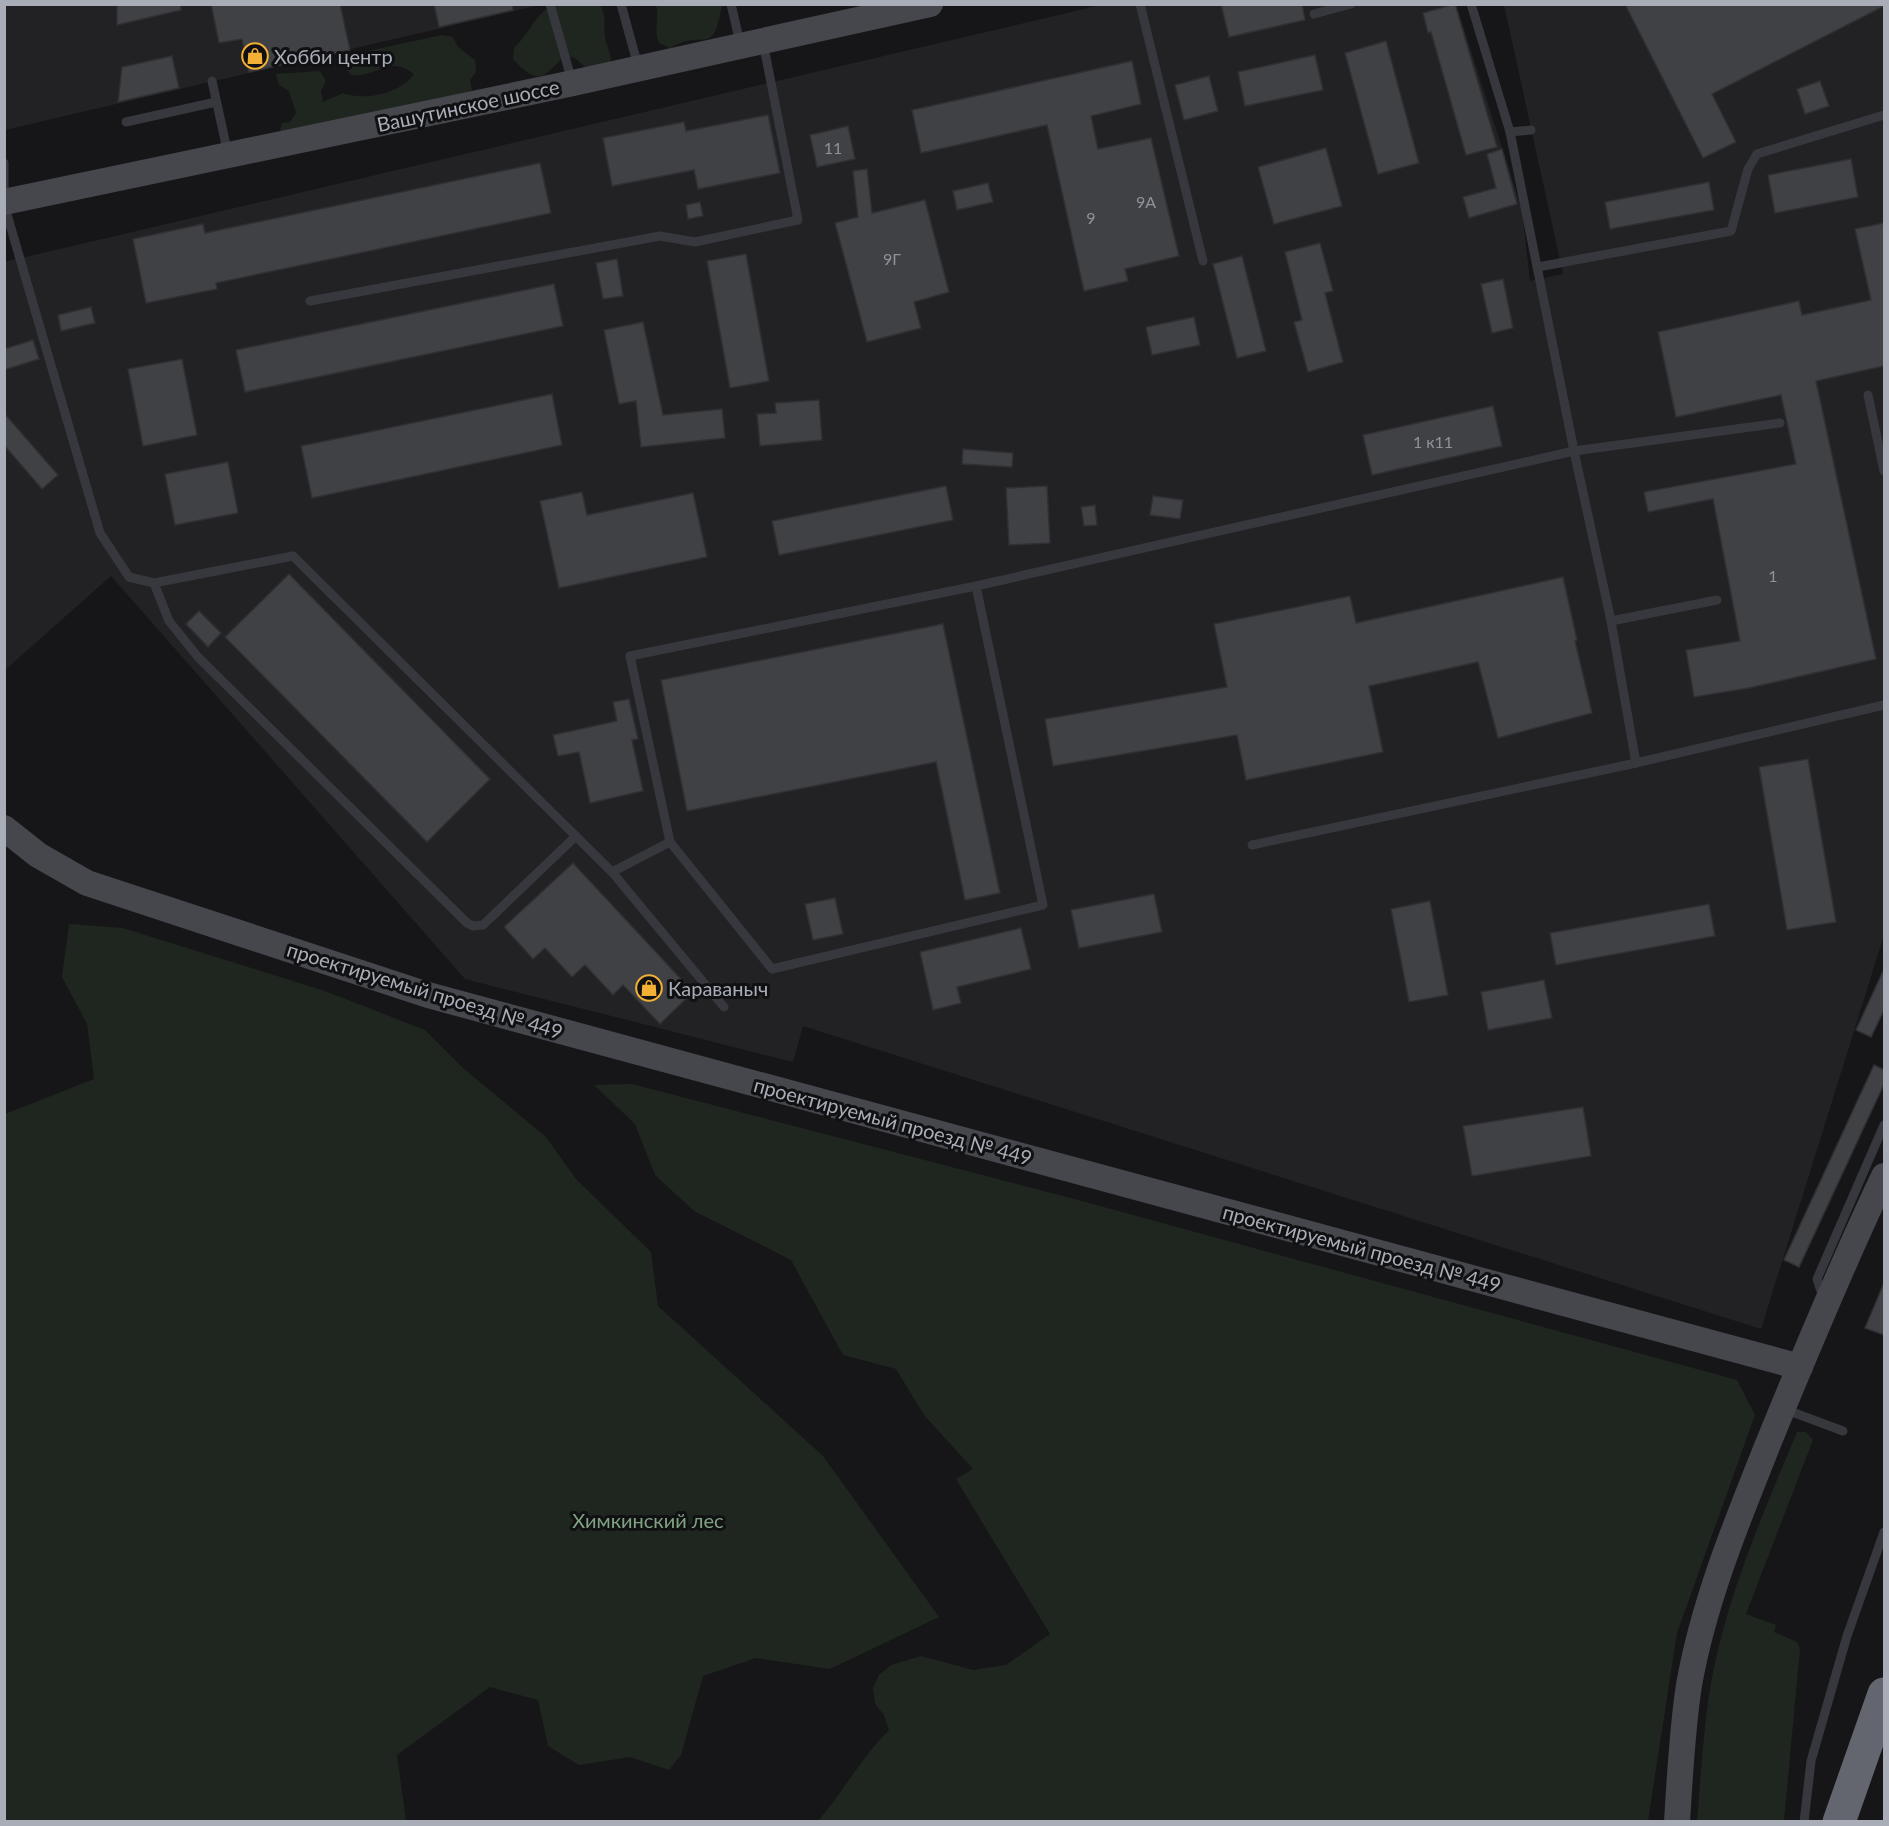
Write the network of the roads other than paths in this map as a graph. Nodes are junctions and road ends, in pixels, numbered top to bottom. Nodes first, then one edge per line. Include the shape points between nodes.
1 (550, 4) edge
2 (621, 4) edge
3 (731, 4) edge
4 (930, 4) edge
5 (1140, 4) edge
6 (1351, 4) edge
7 (1471, 4) edge
8 (1314, 14) dead end
9 (752, 43) junction
10 (639, 68) junction
11 (212, 81) dead end
12 (573, 83) junction
13 (216, 102) junction
14 (1884, 115) edge
15 (126, 122) dead end
16 (1531, 130) dead end
17 (1510, 132) junction
18 (228, 154) junction
19 (4, 163) edge
20 (4, 192) edge
21 (4, 203) edge
22 (1203, 261) dead end
23 (1538, 267) junction
24 (310, 301) dead end
25 (1868, 395) dead end
26 (1780, 423) dead end
27 (1574, 451) junction
28 (1884, 471) edge
29 (154, 583) junction
30 (976, 586) junction
31 (1717, 600) dead end
32 (1611, 621) junction
33 (1884, 705) edge
34 (1636, 763) junction
35 (5, 828) edge
36 (576, 836) junction
37 (670, 843) junction
38 (1252, 845) dead end
39 (612, 872) junction
40 (724, 1007) dead end
41 (1884, 1125) edge
42 (1884, 1176) edge
43 (1826, 1306) junction
44 (1800, 1367) junction
45 (1783, 1409) junction
46 (1843, 1431) dead end
47 (1884, 1532) edge
48 (1884, 1694) edge
49 (1677, 1821) edge
50 (1804, 1821) edge
51 (1839, 1821) edge

1 - 12 lane
2 - 10 lane
3 - 9 lane
4 - 9 street, Вашутинское шоссе
5 - 22 lane
6 - 8 lane
7 - 17 lane
9 - 10 street, Вашутинское шоссе
9 - 24 lane via 798,220 695,242 660,236
10 - 12 street, Вашутинское шоссе
11 - 13 lane
12 - 18 street, Вашутинское шоссе
13 - 15 lane
13 - 18 lane
14 - 23 lane via 1757,154 1748,169 1731,231
16 - 17 lane
17 - 23 lane
18 - 21 street, Вашутинское шоссе
19 - 20 lane
21 - 29 lane via 100,533 129,577
23 - 27 lane
25 - 28 lane
26 - 27 lane
27 - 30 lane
27 - 32 lane
29 - 36 lane via 293,556
29 - 36 lane via 169,621 198,657 468,923 483,925
30 - 37 lane via 630,656
30 - 37 lane via 1043,905 772,969
31 - 32 lane
32 - 34 lane
33 - 34 lane
34 - 38 lane
35 - 44 street, проектируемый проезд № 449 via 38,855 87,883 428,995
36 - 39 lane
37 - 39 lane
39 - 40 lane
41 - 43 lane via 1817,1279
42 - 43 street
43 - 44 street
44 - 45 street
45 - 46 lane
45 - 49 street via 1729,1541 1705,1618 1689,1685
47 - 50 lane via 1847,1636 1811,1761
48 - 51 highway

